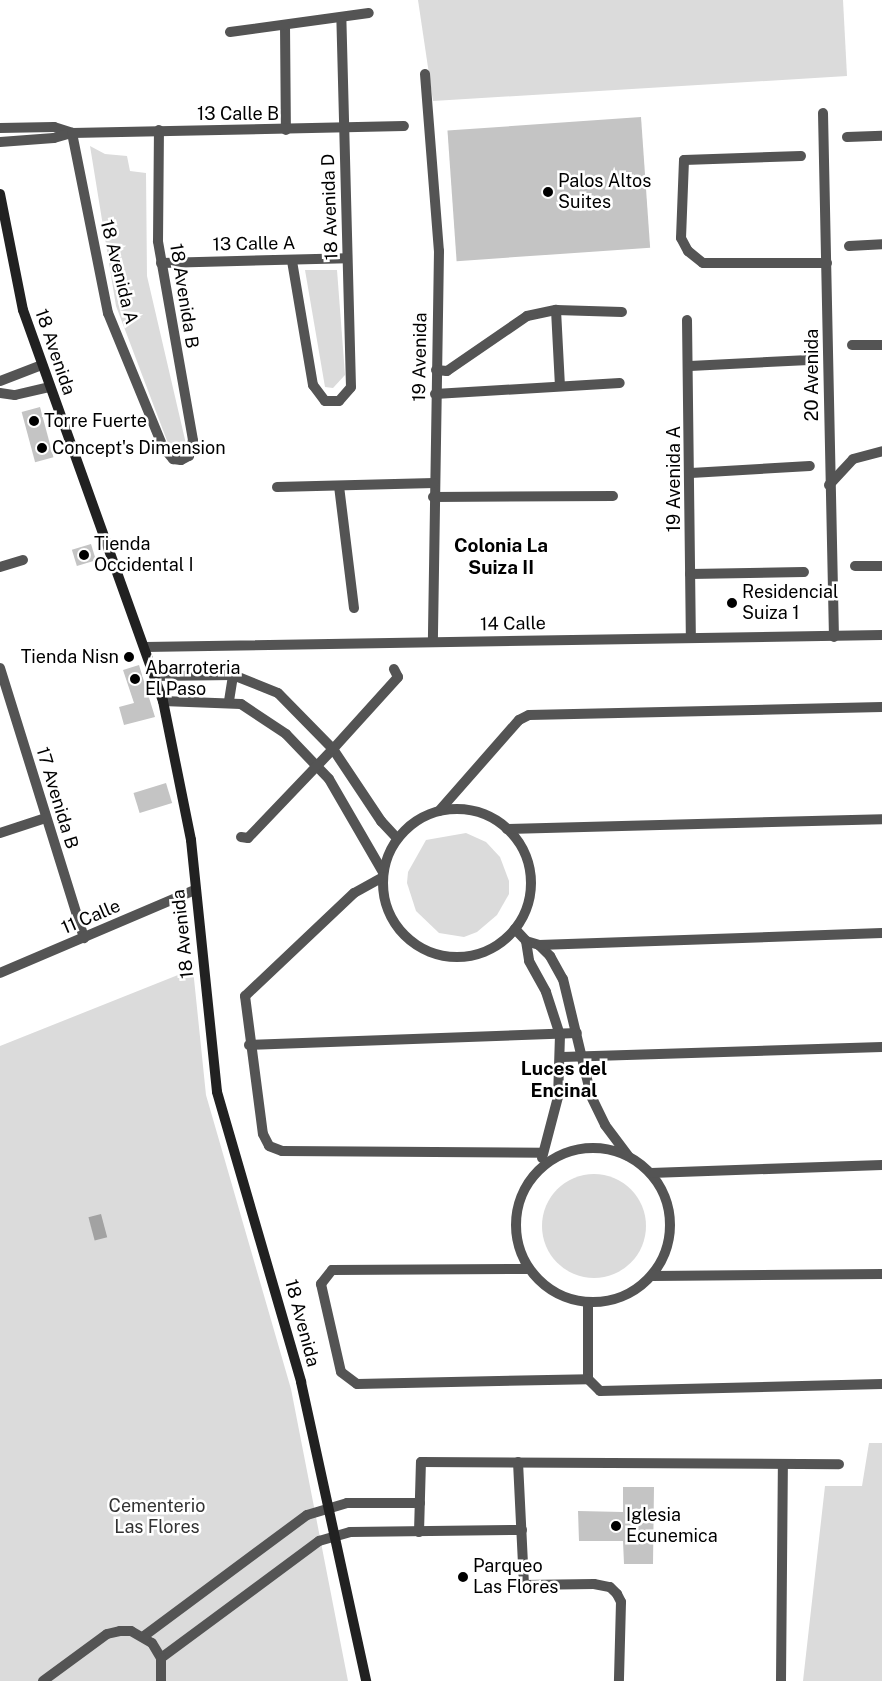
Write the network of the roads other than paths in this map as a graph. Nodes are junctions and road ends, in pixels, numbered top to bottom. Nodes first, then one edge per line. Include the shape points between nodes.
1 (369, 13) dead end
2 (342, 17) junction
3 (285, 25) junction
4 (230, 32) dead end
5 (425, 74) dead end
6 (823, 113) dead end
7 (404, 126) dead end
8 (0, 128) edge
9 (344, 128) junction
10 (159, 130) junction
11 (286, 130) junction
12 (72, 133) junction
13 (882, 136) edge
14 (848, 137) dead end
15 (0, 142) edge
16 (801, 156) dead end
17 (0, 194) edge
18 (882, 244) edge
19 (849, 246) dead end
20 (347, 258) junction
21 (292, 261) junction
22 (161, 263) junction
23 (827, 263) junction
24 (556, 310) junction
25 (622, 312) dead end
26 (687, 320) dead end
27 (882, 344) edge
28 (852, 345) dead end
29 (809, 360) dead end
30 (42, 365) junction
31 (690, 366) junction
32 (436, 370) junction
33 (0, 381) edge
34 (620, 383) dead end
35 (560, 386) junction
36 (50, 388) junction
37 (0, 393) edge
38 (435, 394) junction
39 (882, 451) edge
40 (181, 460) joint
41 (810, 466) dead end
42 (691, 474) junction
43 (434, 483) junction
44 (829, 485) junction
45 (339, 486) junction
46 (277, 487) dead end
47 (614, 496) dead end
48 (433, 497) junction
49 (23, 560) dead end
50 (0, 566) edge
51 (855, 566) dead end
52 (882, 566) edge
53 (804, 572) dead end
54 (690, 574) junction
55 (354, 608) dead end
56 (882, 635) edge
57 (834, 637) junction
58 (690, 638) junction
59 (433, 641) junction
60 (145, 647) junction
61 (0, 668) edge
62 (394, 669) dead end
63 (233, 675) junction
64 (155, 676) junction
65 (4, 694) edge
66 (163, 701) junction
67 (229, 701) junction
68 (882, 707) edge
69 (333, 749) junction
70 (317, 763) junction
71 (439, 811) junction
72 (46, 818) junction
73 (882, 819) edge
74 (507, 829) junction
75 (0, 833) edge
76 (241, 837) dead end
77 (397, 838) junction
78 (383, 874) junction
79 (195, 890) junction
80 (515, 929) junction
81 (882, 933) edge
82 (84, 938) junction
83 (526, 941) junction
84 (540, 945) junction
85 (0, 973) edge
86 (578, 1034) junction
87 (560, 1035) junction
88 (249, 1045) junction
89 (882, 1047) edge
90 (583, 1056) junction
91 (562, 1057) junction
92 (543, 1153) junction
93 (628, 1156) junction
94 (882, 1165) edge
95 (539, 1170) junction
96 (651, 1173) junction
97 (529, 1269) junction
98 (882, 1274) edge
99 (652, 1276) junction
100 (588, 1302) junction
101 (588, 1380) junction
102 (882, 1384) edge
103 (518, 1462) junction
104 (783, 1464) junction
105 (839, 1464) dead end
106 (420, 1503) junction
107 (328, 1509) junction
108 (522, 1530) junction
109 (419, 1532) junction
110 (334, 1537) junction
111 (144, 1636) junction
112 (161, 1658) junction
113 (43, 1681) edge
114 (161, 1681) edge
115 (366, 1681) edge
116 (619, 1681) edge
117 (781, 1681) edge

1 - 2 street
2 - 3 street
2 - 9 street, 18 Avenida D
3 - 4 street
3 - 11 street
5 - 32 street, 19 Avenida via 439,251
6 - 23 street, 20 Avenida
7 - 9 street, 13 Calle B
8 - 12 street, 13 Calle B via 54,127
9 - 11 street, 13 Calle B
9 - 20 street, 18 Avenida D
10 - 11 street, 13 Calle B
10 - 12 street, 13 Calle B
10 - 22 street, 18 Avenida B
12 - 15 street, 13 Calle B via 54,138
12 - 40 street, 18 Avenida A via 108,313 163,447 173,459
13 - 14 street
16 - 23 street via 684,160 681,238 688,251 703,263
17 - 30 street, 18 Avenida via 23,310
18 - 19 street
20 - 21 street, 13 Calle A
20 - 21 street, 18 Avenida D via 352,387 347,396 325,401 317,395
21 - 22 street, 13 Calle A
22 - 40 street, 18 Avenida B via 193,440 188,456
23 - 44 street, 20 Avenida
24 - 25 street
24 - 32 street via 527,316 447,371
24 - 35 street
26 - 31 street, 19 Avenida A
27 - 28 street
29 - 31 street
30 - 33 street
30 - 36 street, 18 Avenida
31 - 42 street, 19 Avenida A
32 - 38 street, 19 Avenida
34 - 35 street
35 - 38 street
36 - 37 street via 15,395
36 - 60 street, 18 Avenida
38 - 43 street, 19 Avenida
39 - 44 street via 853,459
41 - 42 street
42 - 54 street, 19 Avenida A
43 - 45 street
43 - 48 street, 19 Avenida
44 - 57 street, 20 Avenida
45 - 46 street
45 - 55 street
47 - 48 street
48 - 59 street, 19 Avenida
49 - 50 street
51 - 52 street
53 - 54 street
54 - 58 street, 19 Avenida A
56 - 57 street, 14 Calle
57 - 58 street, 14 Calle
58 - 59 street, 14 Calle
59 - 60 street, 14 Calle
60 - 64 street, 18 Avenida
61 - 65 street, 17 Avenida B
62 - 69 street via 398,677
63 - 64 street
63 - 67 street
63 - 69 street via 278,693
64 - 66 street, 18 Avenida
65 - 72 street, 17 Avenida B
66 - 67 street
66 - 79 street, 18 Avenida via 189,832
67 - 70 street via 250,708
68 - 71 street via 530,715 519,720
69 - 70 street
69 - 77 street via 381,821
70 - 76 street via 248,838
70 - 78 street
71 - 74 street via 463,809 487,815
71 - 77 street via 418,820
72 - 75 street
72 - 82 street, 17 Avenida B
73 - 74 street
74 - 80 street via 523,851 531,877 524,913
77 - 78 street
78 - 80 street via 384,900 393,922 409,940 429,952 452,956 476,954 497,944
78 - 88 street via 354,893 246,996
79 - 82 street, 11 Calle
79 - 107 street, 18 Avenida via 217,1092 229,1141 273,1276
80 - 83 street
81 - 84 street
82 - 85 street, 11 Calle
83 - 84 street
83 - 87 street via 529,961 546,992
84 - 86 street via 563,979
86 - 87 street
86 - 90 street
87 - 88 street
87 - 91 street
88 - 92 street via 262,1134 268,1146 282,1152
89 - 90 street
90 - 91 street
90 - 93 street via 591,1096
91 - 92 street via 554,1120
92 - 95 street
93 - 95 street via 606,1148 581,1148 558,1156
93 - 96 street
94 - 96 street
95 - 97 street via 525,1186 516,1221 519,1250
96 - 99 street via 666,1196 671,1224 666,1252
97 - 100 street via 545,1286 565,1297
97 - 101 street via 332,1270 321,1284 341,1372 357,1384
98 - 99 street
99 - 100 street via 633,1291 612,1300
100 - 101 street
101 - 102 street via 600,1391
103 - 104 street
103 - 106 street via 421,1462
103 - 108 street
104 - 105 street
104 - 117 street
106 - 107 street via 347,1503
106 - 109 street
107 - 110 street, 18 Avenida
107 - 111 street via 307,1515
108 - 109 street
108 - 116 street via 524,1585 603,1585 617,1594 621,1602
109 - 110 street via 350,1532
110 - 112 street via 306,1549
110 - 115 street, 18 Avenida
111 - 112 street
111 - 113 street via 131,1631 106,1634
112 - 114 street

